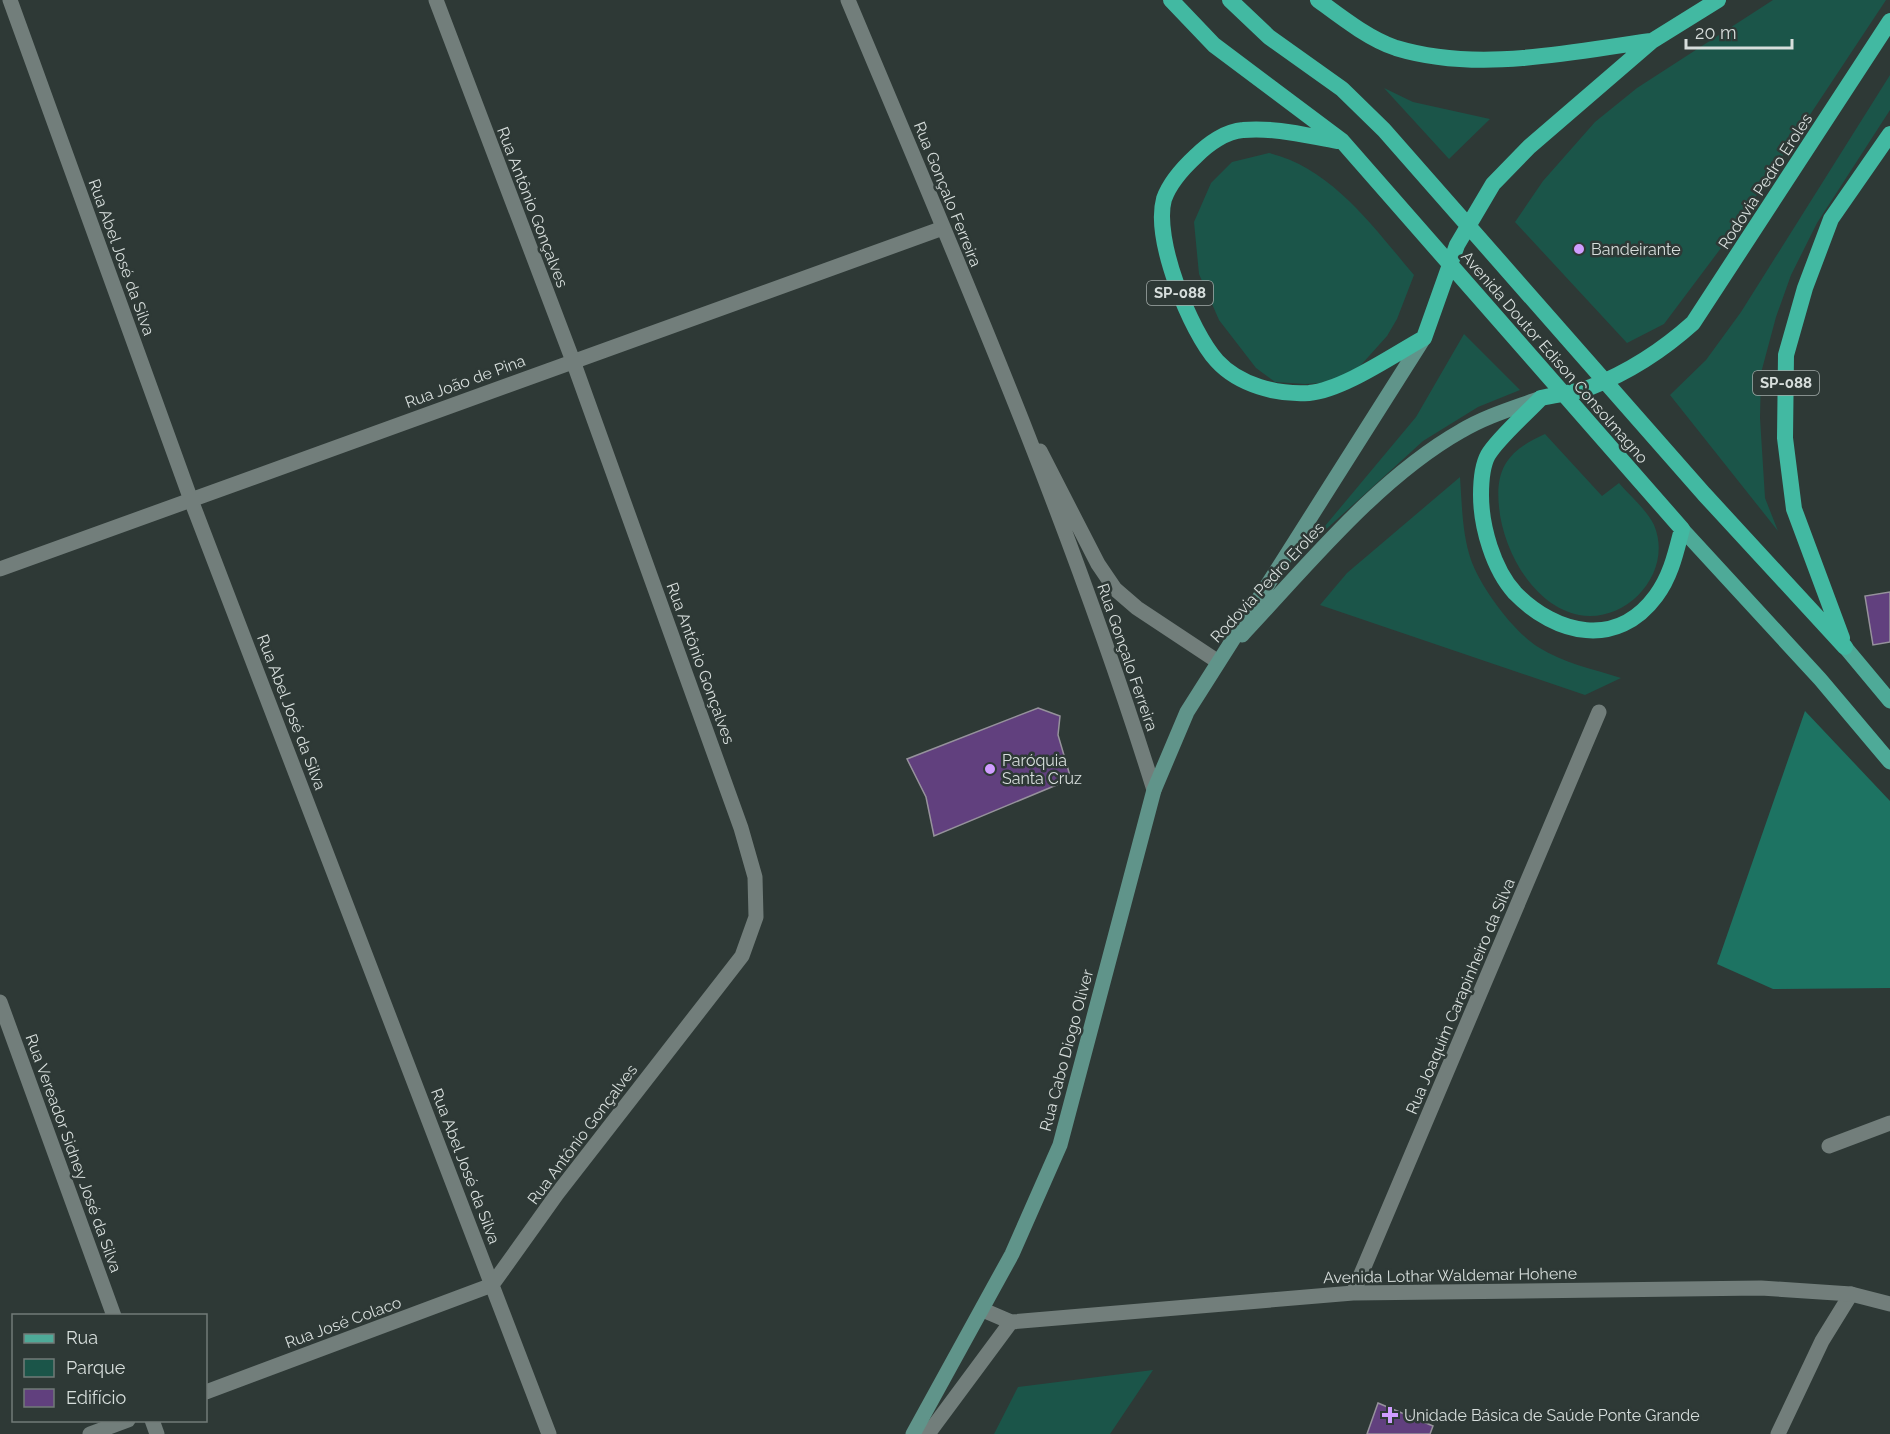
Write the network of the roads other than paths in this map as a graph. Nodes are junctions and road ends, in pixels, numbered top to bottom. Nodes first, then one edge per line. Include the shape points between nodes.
1 (10, 0) edge
2 (436, 0) edge
3 (848, 0) edge
4 (1171, 0) edge
5 (1230, 0) edge
6 (1318, 0) edge
7 (1718, 0) edge
8 (1890, 21) edge
9 (1652, 41) junction
10 (1890, 134) edge
11 (1342, 141) junction
12 (943, 228) junction
13 (1424, 338) junction
14 (573, 361) junction
15 (1546, 397) junction
16 (1013, 403) junction
17 (191, 500) junction
18 (1682, 528) junction
19 (0, 569) edge
20 (1845, 647) junction
21 (1217, 661) junction
22 (1890, 701) edge
23 (1599, 712) dead end
24 (1890, 762) edge
25 (1154, 790) junction
26 (0, 1002) edge
27 (1890, 1123) edge
28 (1829, 1146) dead end
29 (492, 1285) junction
30 (1353, 1293) junction
31 (1851, 1294) junction
32 (1890, 1304) edge
33 (983, 1311) junction
34 (113, 1314) edge
35 (1011, 1322) junction
36 (207, 1392) edge
37 (123, 1422) edge
38 (90, 1434) edge
39 (549, 1434) edge
40 (913, 1434) edge
41 (928, 1434) edge
42 (1778, 1434) edge

1 - 17 street, Rua Abel José da Silva
2 - 14 street, Rua Antônio Gonçalves
3 - 12 street, Rua Gonçalo Ferreira
4 - 11 highway, Avenida Doutor Edison Consolmagno via 1214,45
5 - 20 highway, Avenida Doutor Edison Consolmagno via 1269,37 1342,90 1384,129 1704,494
6 - 9 highway via 1395,47 1447,58 1487,61
7 - 9 highway
8 - 15 highway, Rodovia Pedro Eroles via 1694,323 1660,352 1590,387
9 - 13 highway via 1529,147 1493,184 1457,245
10 - 20 highway, SP-088 via 1832,219 1805,288 1786,355 1785,438 1794,509
11 - 13 highway, SP-088 via 1241,129 1209,143 1178,174 1164,200 1163,241 1177,286 1195,327 1217,361 1249,384 1274,390 1310,393 1348,381
11 - 18 highway, Avenida Doutor Edison Consolmagno
12 - 14 street, Rua João de Pina
12 - 16 street, Rua Gonçalo Ferreira
13 - 21 main road, Rodovia Pedro Eroles
14 - 17 street, Rua João de Pina
14 - 29 street, Rua Antônio Gonçalves via 741,828 755,877 756,917 742,956 557,1194
15 - 18 highway via 1488,455 1481,482 1481,513 1496,560 1514,591 1541,615 1570,628 1597,631 1622,626 1656,596 1672,569
15 - 21 main road, Rodovia Pedro Eroles via 1487,417 1390,483
16 - 21 street, Rua Gonçalo Ferreira via 1115,589
16 - 25 street, Rua Gonçalo Ferreira via 1104,636
17 - 19 street, Rua João de Pina
17 - 29 street, Rua Abel José da Silva
18 - 24 main road, Avenida Doutor Edison Consolmagno
20 - 22 main road, Avenida Doutor Edison Consolmagno / SP-088
21 - 25 main road, Rua Cabo Diogo Oliver via 1187,712
23 - 30 street, Rua Joaquim Carapinheiro da Silva
25 - 33 main road, Rua Cabo Diogo Oliver via 1060,1145
26 - 34 street, Rua Vereador Sidney José da Silva
27 - 28 street
29 - 36 street, Rua José Colaco
29 - 39 street, Rua Abel José da Silva
30 - 31 street, Avenida Lothar Waldemar Hohene via 1761,1288
30 - 35 street, Avenida Lothar Waldemar Hohene
31 - 32 street, Avenida Lothar Waldemar Hohene
31 - 42 street via 1822,1341
33 - 35 street, Avenida Lothar Waldemar Hohene
33 - 40 main road, Rua Cabo Diogo Oliver
35 - 41 street
37 - 38 street

